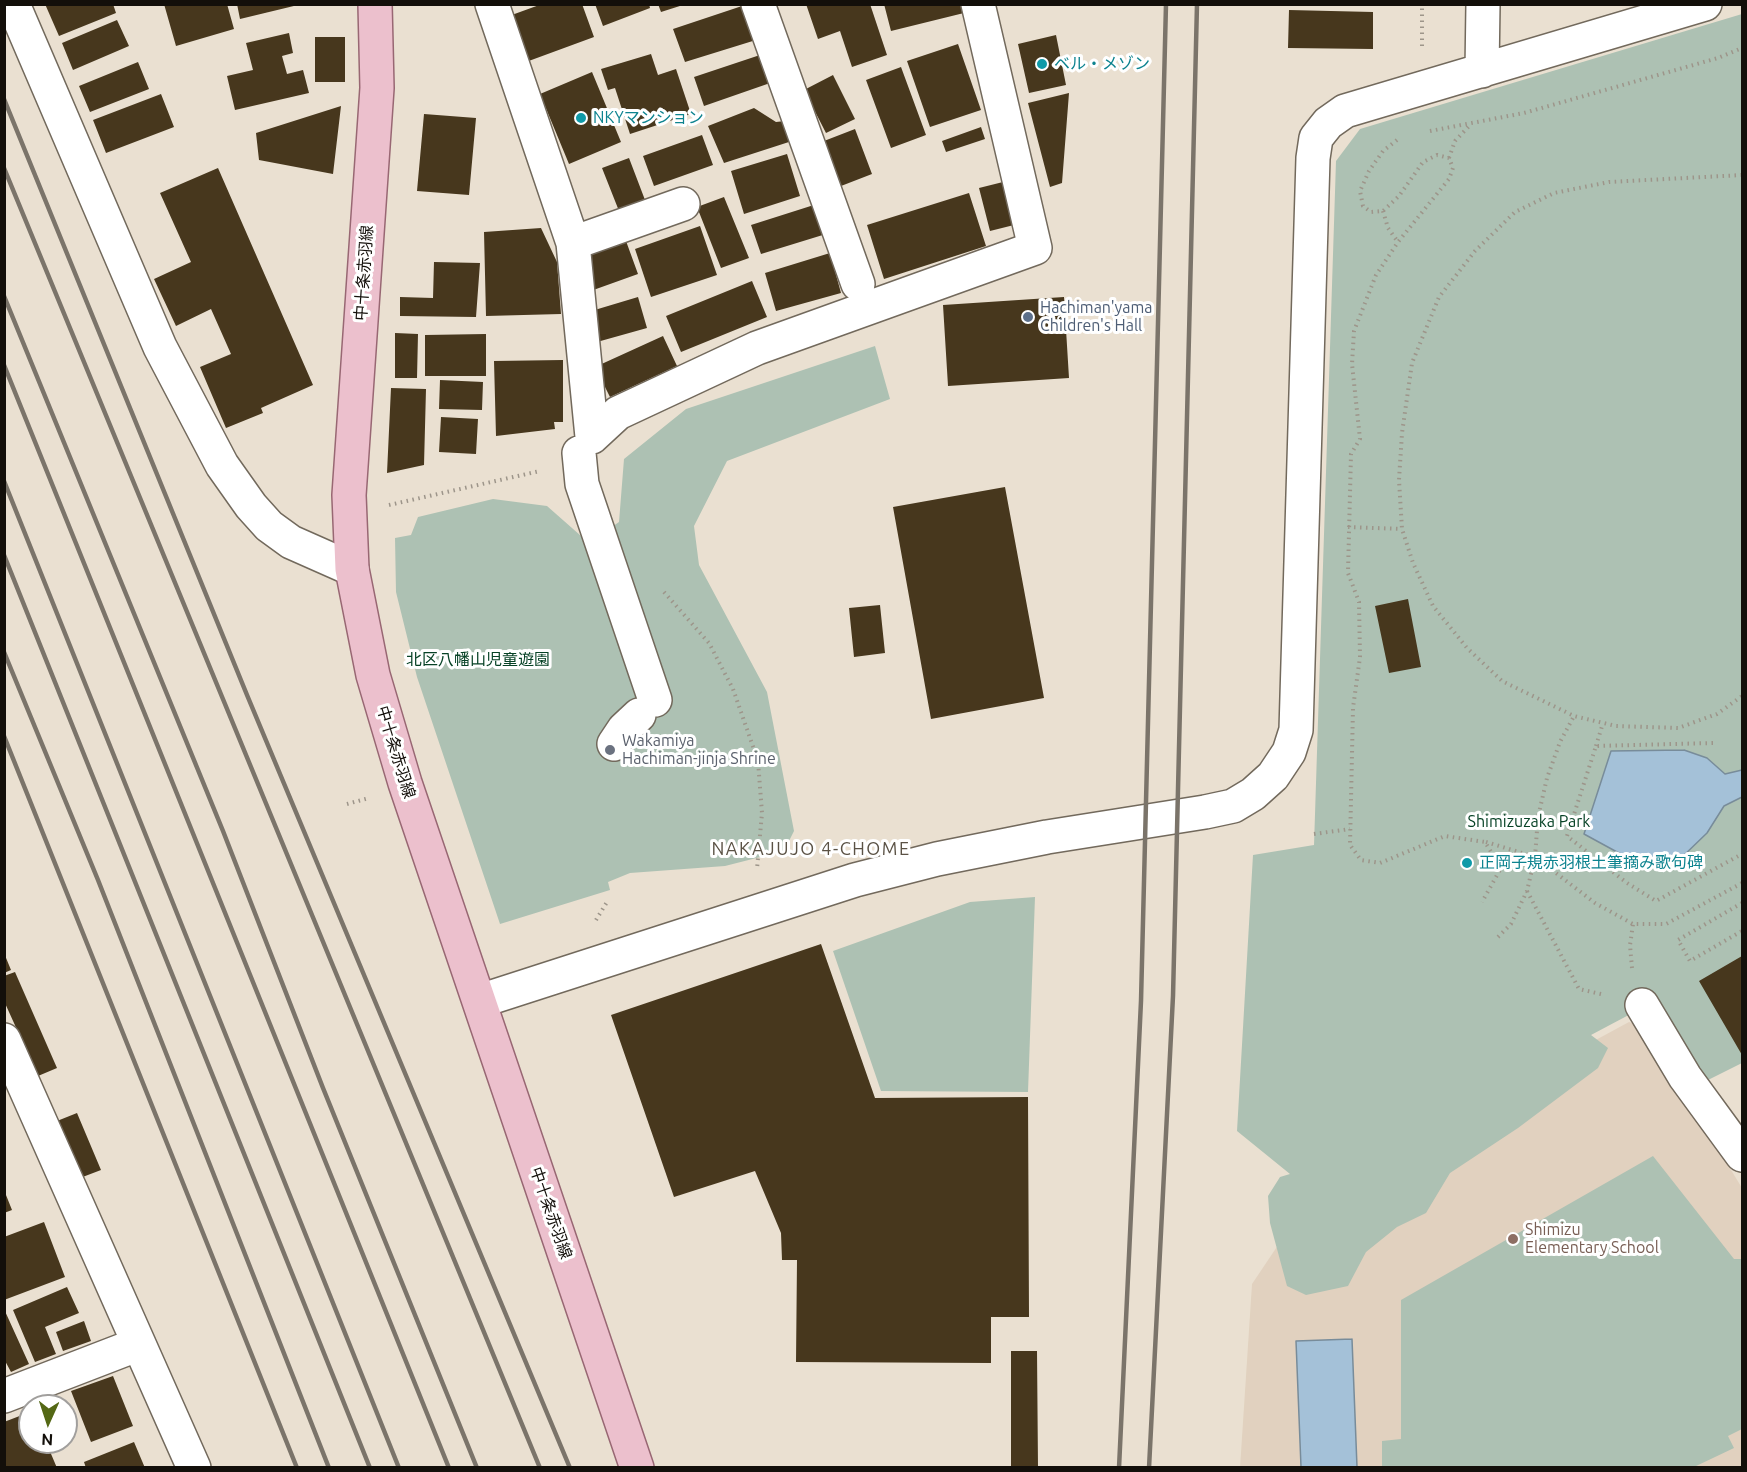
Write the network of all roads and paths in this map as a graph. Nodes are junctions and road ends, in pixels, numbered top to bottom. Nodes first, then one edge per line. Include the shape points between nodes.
1 (13, 4) edge
2 (375, 4) edge
3 (492, 4) edge
4 (758, 4) edge
5 (978, 4) edge
6 (1422, 4) edge
7 (1484, 4) edge
8 (1705, 4) edge
9 (1743, 48) edge
10 (1422, 53) dead end
11 (1482, 71) junction
12 (1471, 124) junction
13 (1425, 131) dead end
14 (1406, 137) dead end
15 (1449, 158) junction
16 (1743, 176) edge
17 (683, 204) dead end
18 (1383, 211) junction
19 (573, 243) junction
20 (1398, 243) junction
21 (858, 284) dead end
22 (585, 445) junction
23 (541, 471) dead end
24 (388, 505) dead end
25 (1342, 526) dead end
26 (1350, 527) junction
27 (1402, 529) junction
28 (352, 569) junction
29 (674, 602) dead end
30 (1743, 696) edge
31 (1574, 716) junction
32 (1603, 723) junction
33 (1713, 743) dead end
34 (614, 744) dead end
35 (1596, 746) junction
36 (369, 798) dead end
37 (347, 804) dead end
38 (1350, 829) junction
39 (1314, 834) dead end
40 (1485, 842) junction
41 (1743, 854) edge
42 (1535, 857) junction
43 (758, 879) dead end
44 (1743, 883) edge
45 (1527, 891) junction
46 (1482, 902) dead end
47 (1743, 903) edge
48 (1633, 924) junction
49 (1743, 931) edge
50 (1498, 937) dead end
51 (1632, 969) dead end
52 (480, 1001) junction
53 (1642, 1005) joint
54 (4, 1040) edge
55 (1743, 1155) edge
56 (139, 1344) junction
57 (4, 1396) edge
58 (194, 1467) edge
59 (637, 1467) edge

1 - 28 street via 160,347 222,465 269,526 291,542
2 - 28 main road, 中十条赤羽線 via 378,88 349,495
3 - 19 street
4 - 21 street
5 - 22 street via 1035,248 757,348 618,413
6 - 10 path
7 - 11 street
8 - 11 street
9 - 12 path via 1524,113
11 - 52 street via 1345,111 1316,138 1296,730 1289,752 1273,776 1233,806 927,861 855,880
12 - 13 path
12 - 15 path via 1455,141
14 - 18 path via 1383,151 1360,191 1363,206 1371,212
15 - 18 path via 1437,155 1423,162
15 - 20 path via 1449,180
16 - 27 path via 1609,182 1554,193 1515,212 1475,251 1439,297 1412,363 1399,480
17 - 19 street
18 - 20 path
19 - 22 street
20 - 26 path via 1376,274 1354,331 1352,364 1360,439 1351,454
22 - 34 street via 582,484 647,708
23 - 24 path
25 - 26 path
26 - 27 path
26 - 38 path via 1348,573 1359,602 1360,657 1353,708
27 - 31 path via 1433,606 1467,648 1502,681
28 - 52 main road, 中十条赤羽線 via 376,686
29 - 43 path via 714,652 733,688 758,761 762,813
30 - 32 path via 1717,714 1678,728
31 - 32 path
31 - 42 path via 1547,778 1538,817
32 - 35 path
33 - 35 path
35 - 41 path via 1567,836 1627,883 1656,901
36 - 37 path
38 - 39 path
38 - 40 path via 1350,845 1361,860 1380,863 1445,836
40 - 42 path
40 - 46 path via 1501,868
42 - 45 path
42 - 48 path via 1595,903
44 - 48 path via 1666,924
45 - 50 path via 1511,924
45 - 53 path via 1579,989
47 - 49 path via 1678,940 1690,961
48 - 51 path
52 - 59 main road, 中十条赤羽線
53 - 55 street via 1685,1077
54 - 56 street
56 - 57 street
56 - 58 street

